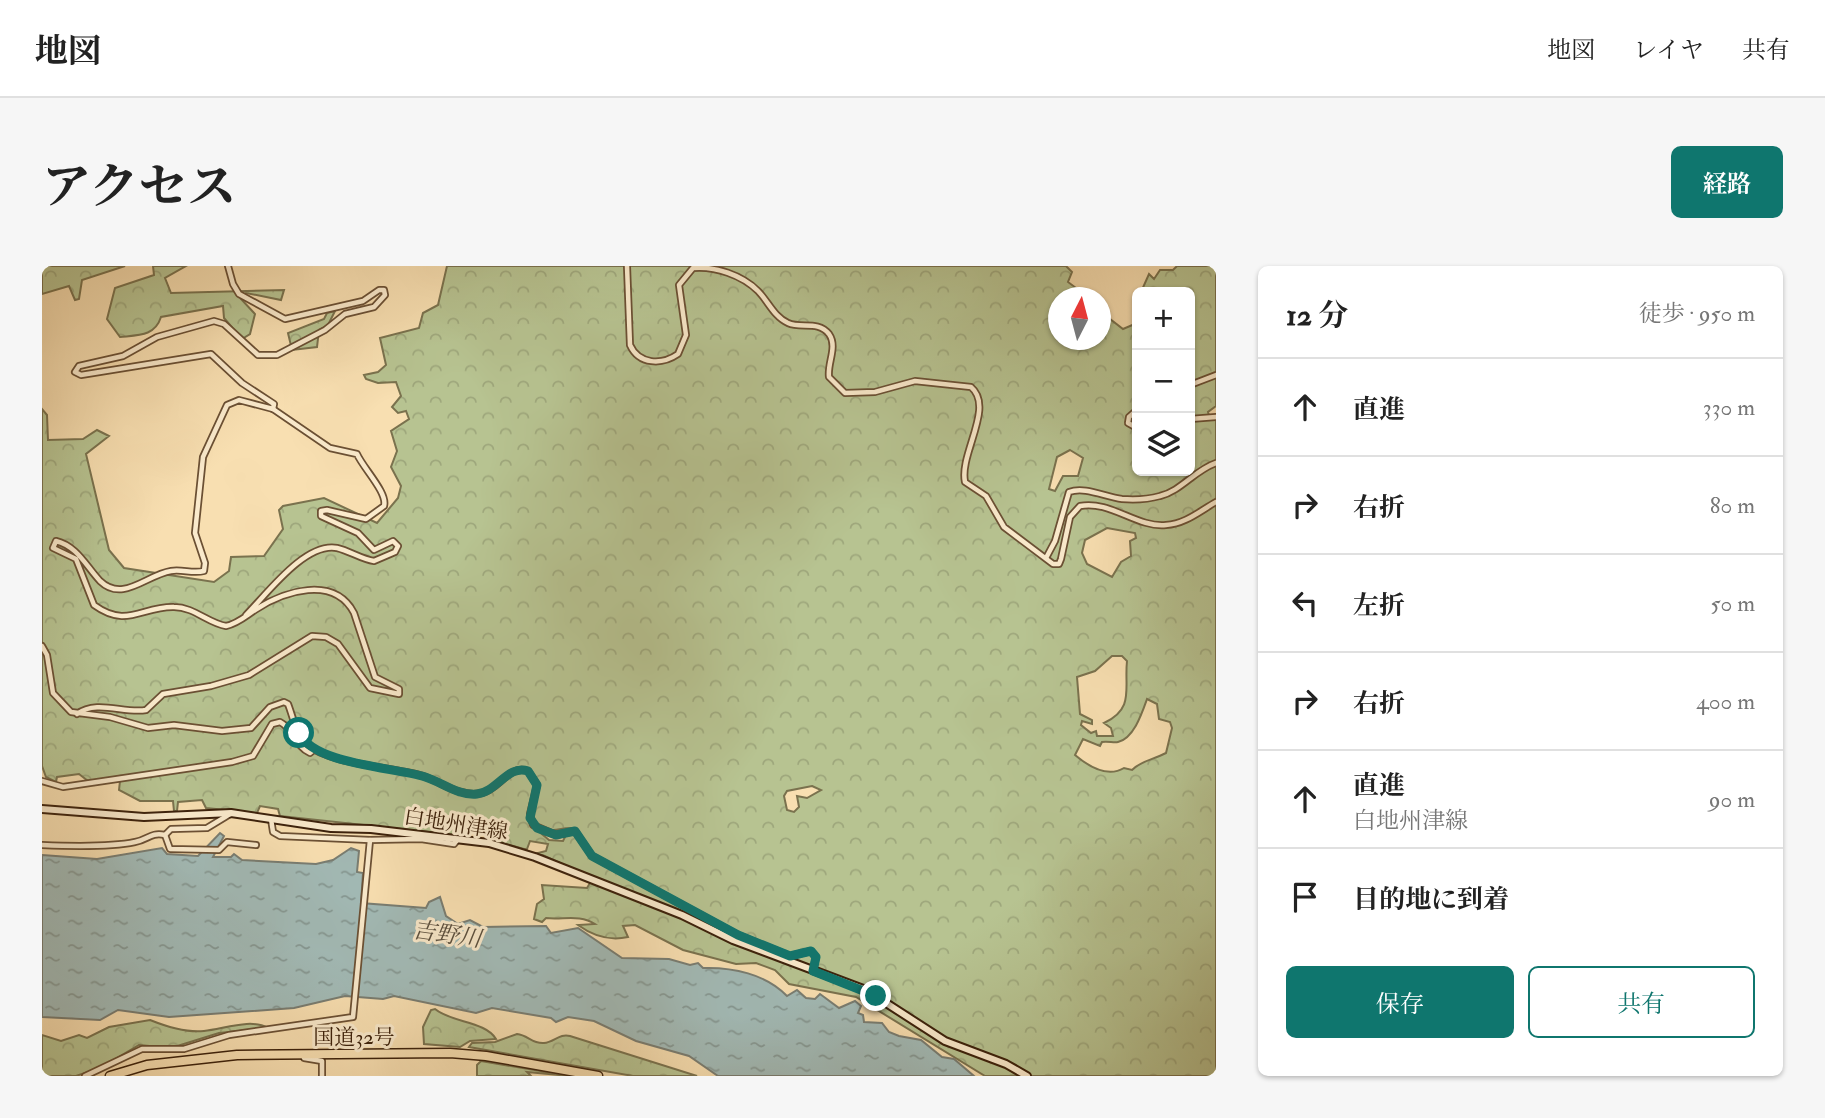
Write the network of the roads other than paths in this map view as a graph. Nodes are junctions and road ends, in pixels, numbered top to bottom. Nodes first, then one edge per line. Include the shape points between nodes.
1 (228, 266) edge
2 (627, 266) edge
3 (1216, 375) edge
4 (1195, 383) edge
5 (273, 409) junction
6 (1216, 417) edge
7 (1195, 419) edge
8 (1216, 463) edge
9 (1216, 502) edge
10 (1046, 558) junction
11 (246, 615) junction
12 (42, 646) edge
13 (77, 715) junction
14 (315, 749) junction
15 (42, 781) edge
16 (42, 809) edge
17 (232, 813) junction
18 (271, 818) junction
19 (164, 835) junction
20 (458, 839) junction
21 (370, 840) junction
22 (42, 845) edge
23 (256, 845) dead end
24 (813, 971) junction
25 (303, 1054) junction
26 (85, 1076) edge
27 (110, 1076) edge
28 (322, 1076) edge
29 (598, 1076) edge
30 (1027, 1076) edge

1 - 5 street via 239,294 281,318 363,301 379,290 385,295 374,307 345,314 277,355 258,355 218,321 166,334 123,356 79,366 75,372 81,375 211,354 274,404
2 - 10 street via 630,345 649,361 664,361 678,354 686,335 679,285 693,268 707,266 751,285 785,322 820,327 828,333 833,346 828,377 845,393 876,392 915,381 971,387 978,396 979,411 966,456 965,481 986,496 1004,527
3 - 4 street
5 - 11 street via 330,448 357,454 386,500 366,519 327,510 321,511 321,516 358,533 374,550 393,541 397,549 374,561 334,548 310,554
5 - 11 street via 244,400 231,402 206,445 195,533 205,565 202,572 173,570 116,590 99,580 73,549 58,540 53,545 55,551 76,559 91,602 107,613 133,617 174,607 226,626
6 - 7 street
8 - 10 street via 1160,496 1123,499 1079,489 1069,492
9 - 10 street via 1187,519 1163,526 1080,506 1070,517 1060,562 1053,564
11 - 13 street via 307,589 339,595 354,613 376,677 399,689 399,694 370,688 338,644 317,635 249,675 163,694 146,710 106,707
12 - 13 street via 53,693
13 - 14 street via 110,717 148,728 174,725 222,731 251,728 270,707 284,702 301,738
14 - 15 street via 310,753 300,748 279,722 272,724 257,752 248,758 63,788
14 - 24 street via 357,764 420,775 462,793 495,787 511,772 528,771 537,785 530,814 533,825 556,835 575,831 592,856 738,935 790,956 811,951 816,957
16 - 17 main road, 白地州津線 via 144,817
17 - 18 main road, 白地州津線
17 - 19 street via 207,828 171,829
18 - 20 main road, 白地州津線
18 - 21 street via 274,832 280,836
19 - 22 street via 151,833 134,842 62,848
19 - 23 street via 170,849 219,850 227,842
20 - 21 street via 454,844
20 - 24 main road, 白地州津線 via 536,857
21 - 26 street via 356,1012 351,1018 229,1035 184,1049 142,1049
24 - 30 main road, 白地州津線 via 866,990 953,1045
25 - 27 highway, 国道32号 via 177,1060
25 - 28 street via 322,1061
25 - 29 highway, 国道32号 via 450,1053

